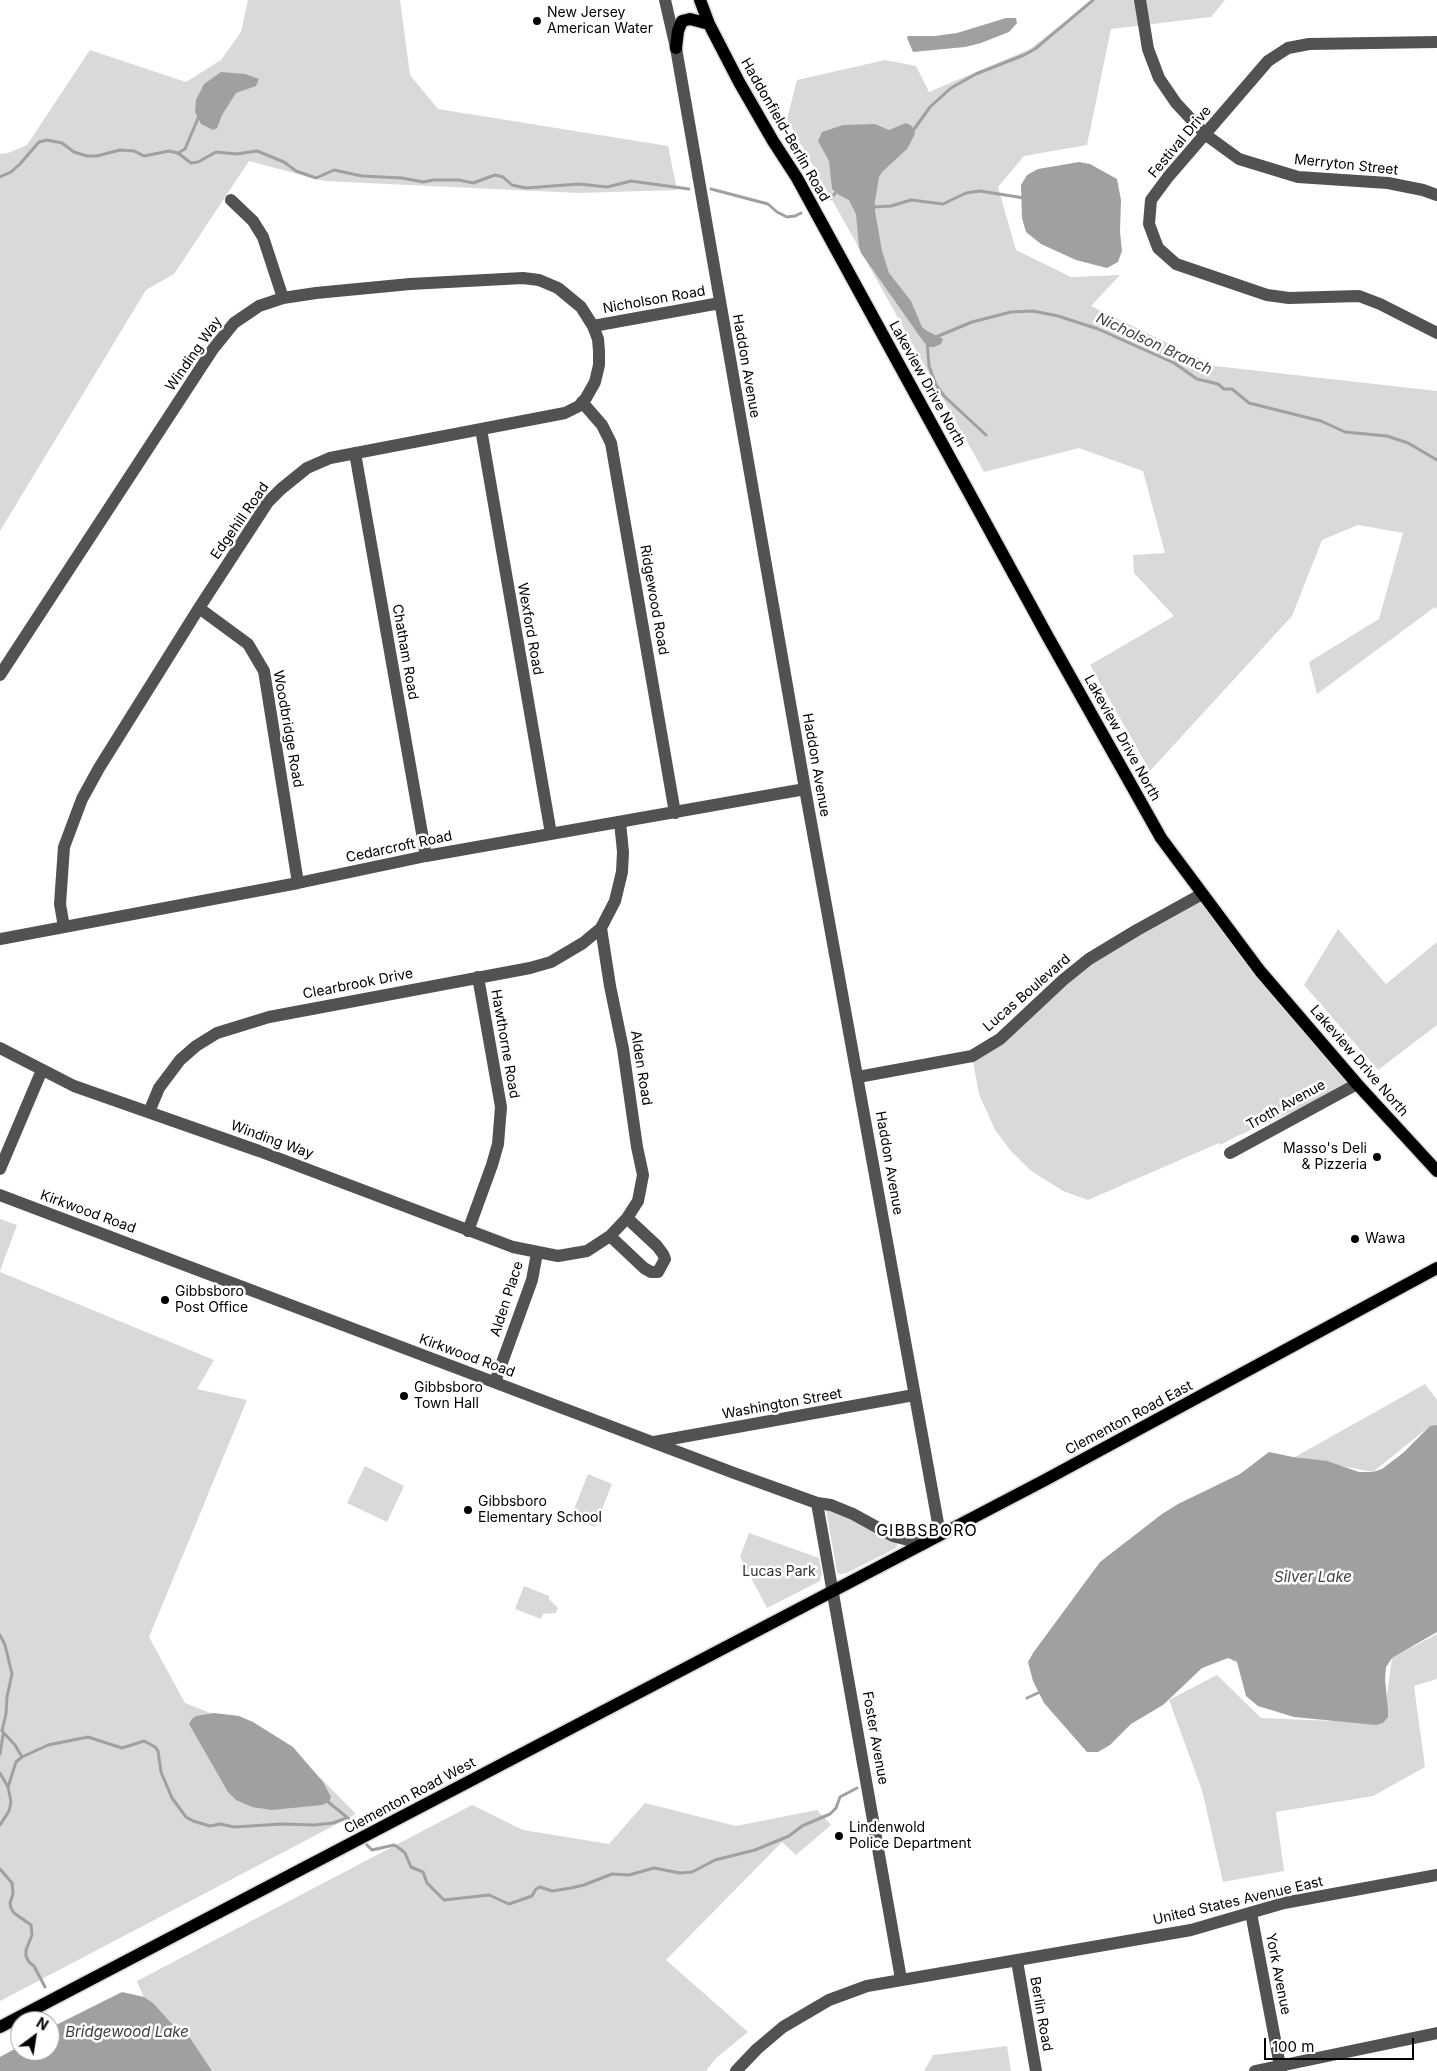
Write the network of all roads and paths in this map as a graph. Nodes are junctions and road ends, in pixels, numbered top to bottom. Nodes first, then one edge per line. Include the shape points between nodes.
1 (665, 0) edge
2 (700, 0) edge
3 (1140, 0) edge
4 (709, 24) junction
5 (1437, 42) edge
6 (676, 48) junction
7 (1206, 135) junction
8 (1437, 195) edge
9 (231, 200) dead end
10 (849, 273) joint
11 (284, 298) junction
12 (720, 303) junction
13 (593, 326) junction
14 (1437, 333) edge
15 (582, 402) junction
16 (480, 429) junction
17 (355, 454) junction
18 (200, 608) junction
19 (0, 675) edge
20 (805, 789) junction
21 (675, 813) junction
22 (620, 822) junction
23 (551, 834) junction
24 (426, 856) junction
25 (298, 883) junction
26 (1202, 894) junction
27 (64, 927) junction
28 (601, 928) junction
29 (0, 939) edge
30 (478, 977) junction
31 (0, 1048) edge
32 (42, 1070) junction
33 (858, 1077) junction
34 (1357, 1084) junction
35 (149, 1112) junction
36 (1230, 1153) dead end
37 (0, 1169) edge
38 (1437, 1171) edge
39 (0, 1195) edge
40 (627, 1218) junction
41 (468, 1231) junction
42 (610, 1236) junction
43 (537, 1253) junction
44 (1437, 1268) edge
45 (495, 1382) junction
46 (914, 1395) junction
47 (654, 1442) junction
48 (817, 1503) junction
49 (940, 1534) junction
50 (922, 1544) junction
51 (832, 1590) junction
52 (1436, 1880) edge
53 (1251, 1912) junction
54 (1017, 1961) junction
55 (901, 1979) junction
56 (0, 2027) edge
57 (1437, 2033) edge
58 (1280, 2069) edge
59 (736, 2071) edge
60 (1036, 2071) edge
61 (1255, 2071) edge

1 - 6 street, Haddon Avenue
2 - 4 main road, Haddonfield-Berlin Road
3 - 7 street, Merryton Street via 1148,49 1159,78 1176,103
4 - 6 main road via 690,19 682,21
4 - 10 main road, Haddonfield-Berlin Road
5 - 7 street, Festival Drive via 1309,44 1288,48 1268,61
6 - 12 street, Haddon Avenue
7 - 8 street, Merryton Street via 1239,159 1298,178 1388,183
7 - 14 street, Festival Drive via 1152,200 1149,224 1158,248 1176,264 1267,294 1289,298 1359,296
9 - 11 street via 263,237
10 - 26 main road, Lakeview Drive North via 1161,838
11 - 13 street, Winding Way via 410,284 523,278 558,288 581,307
11 - 19 street, Winding Way via 259,306 234,323 217,343
12 - 13 street, Nicholson Road
12 - 20 street, Haddon Avenue
13 - 15 street via 598,339 599,365 594,382
15 - 16 street, Edgehill Road via 565,413
15 - 21 street, Ridgewood Road via 602,425 612,443
16 - 17 street, Edgehill Road
16 - 23 street, Wexford Road
17 - 18 street, Edgehill Road via 330,458 307,468 281,489 268,502
17 - 24 street, Chatham Road
18 - 25 street, Woodbridge Road via 248,644 264,671
18 - 27 street, Edgehill Road via 99,768 76,814 64,847 60,904
20 - 21 street, Cedarcroft Road
20 - 33 street, Haddon Avenue
21 - 22 street, Cedarcroft Road
22 - 23 street, Cedarcroft Road
22 - 28 street via 622,872 614,901
23 - 24 street, Cedarcroft Road
24 - 25 street, Cedarcroft Road
25 - 27 street, Cedarcroft Road
26 - 33 street, Lucas Boulevard via 1089,960 1000,1039 972,1056
26 - 34 main road, Lakeview Drive North via 1260,971
27 - 29 street, Cedarcroft Road
28 - 30 street, Clearbrook Drive via 551,962
28 - 40 street, Alden Road via 643,1174 638,1202
30 - 35 street, Clearbrook Drive via 269,1017 217,1033 180,1060 159,1088
30 - 41 street, Hawthorne Road via 501,1107 498,1144
31 - 32 street, Winding Way
32 - 35 street, Winding Way via 74,1086
32 - 37 street
33 - 46 street, Haddon Avenue
34 - 36 street, Troth Avenue
34 - 38 main road, Lakeview Drive North
35 - 41 street, Winding Way
39 - 45 street, Kirkwood Road
40 - 42 street, Alden Road
40 - 42 street via 663,1254 665,1259 658,1272 644,1268
41 - 43 street, Winding Way
42 - 43 street, Alden Road via 587,1251 558,1256
43 - 45 street, Alden Place via 532,1280
44 - 49 main road, Clementon Road East
45 - 47 street, Kirkwood Road
46 - 47 street, Washington Street
46 - 49 street, Haddon Avenue
47 - 48 street, Kirkwood Road
48 - 50 street, Kirkwood Road via 831,1505 893,1536
48 - 51 street, Foster Avenue
49 - 50 main road, Clementon Road East
50 - 51 main road, Clementon Road East
51 - 55 street, Foster Avenue
51 - 56 main road, Clementon Road West
52 - 53 street, United States Avenue East via 1284,1903
53 - 54 street, United States Avenue East via 1191,1930
53 - 58 street, York Avenue
54 - 55 street, United States Avenue East
54 - 60 street, Berlin Road
55 - 59 street, United States Avenue East via 867,1986 808,2011 783,2027
57 - 58 street
58 - 61 street

